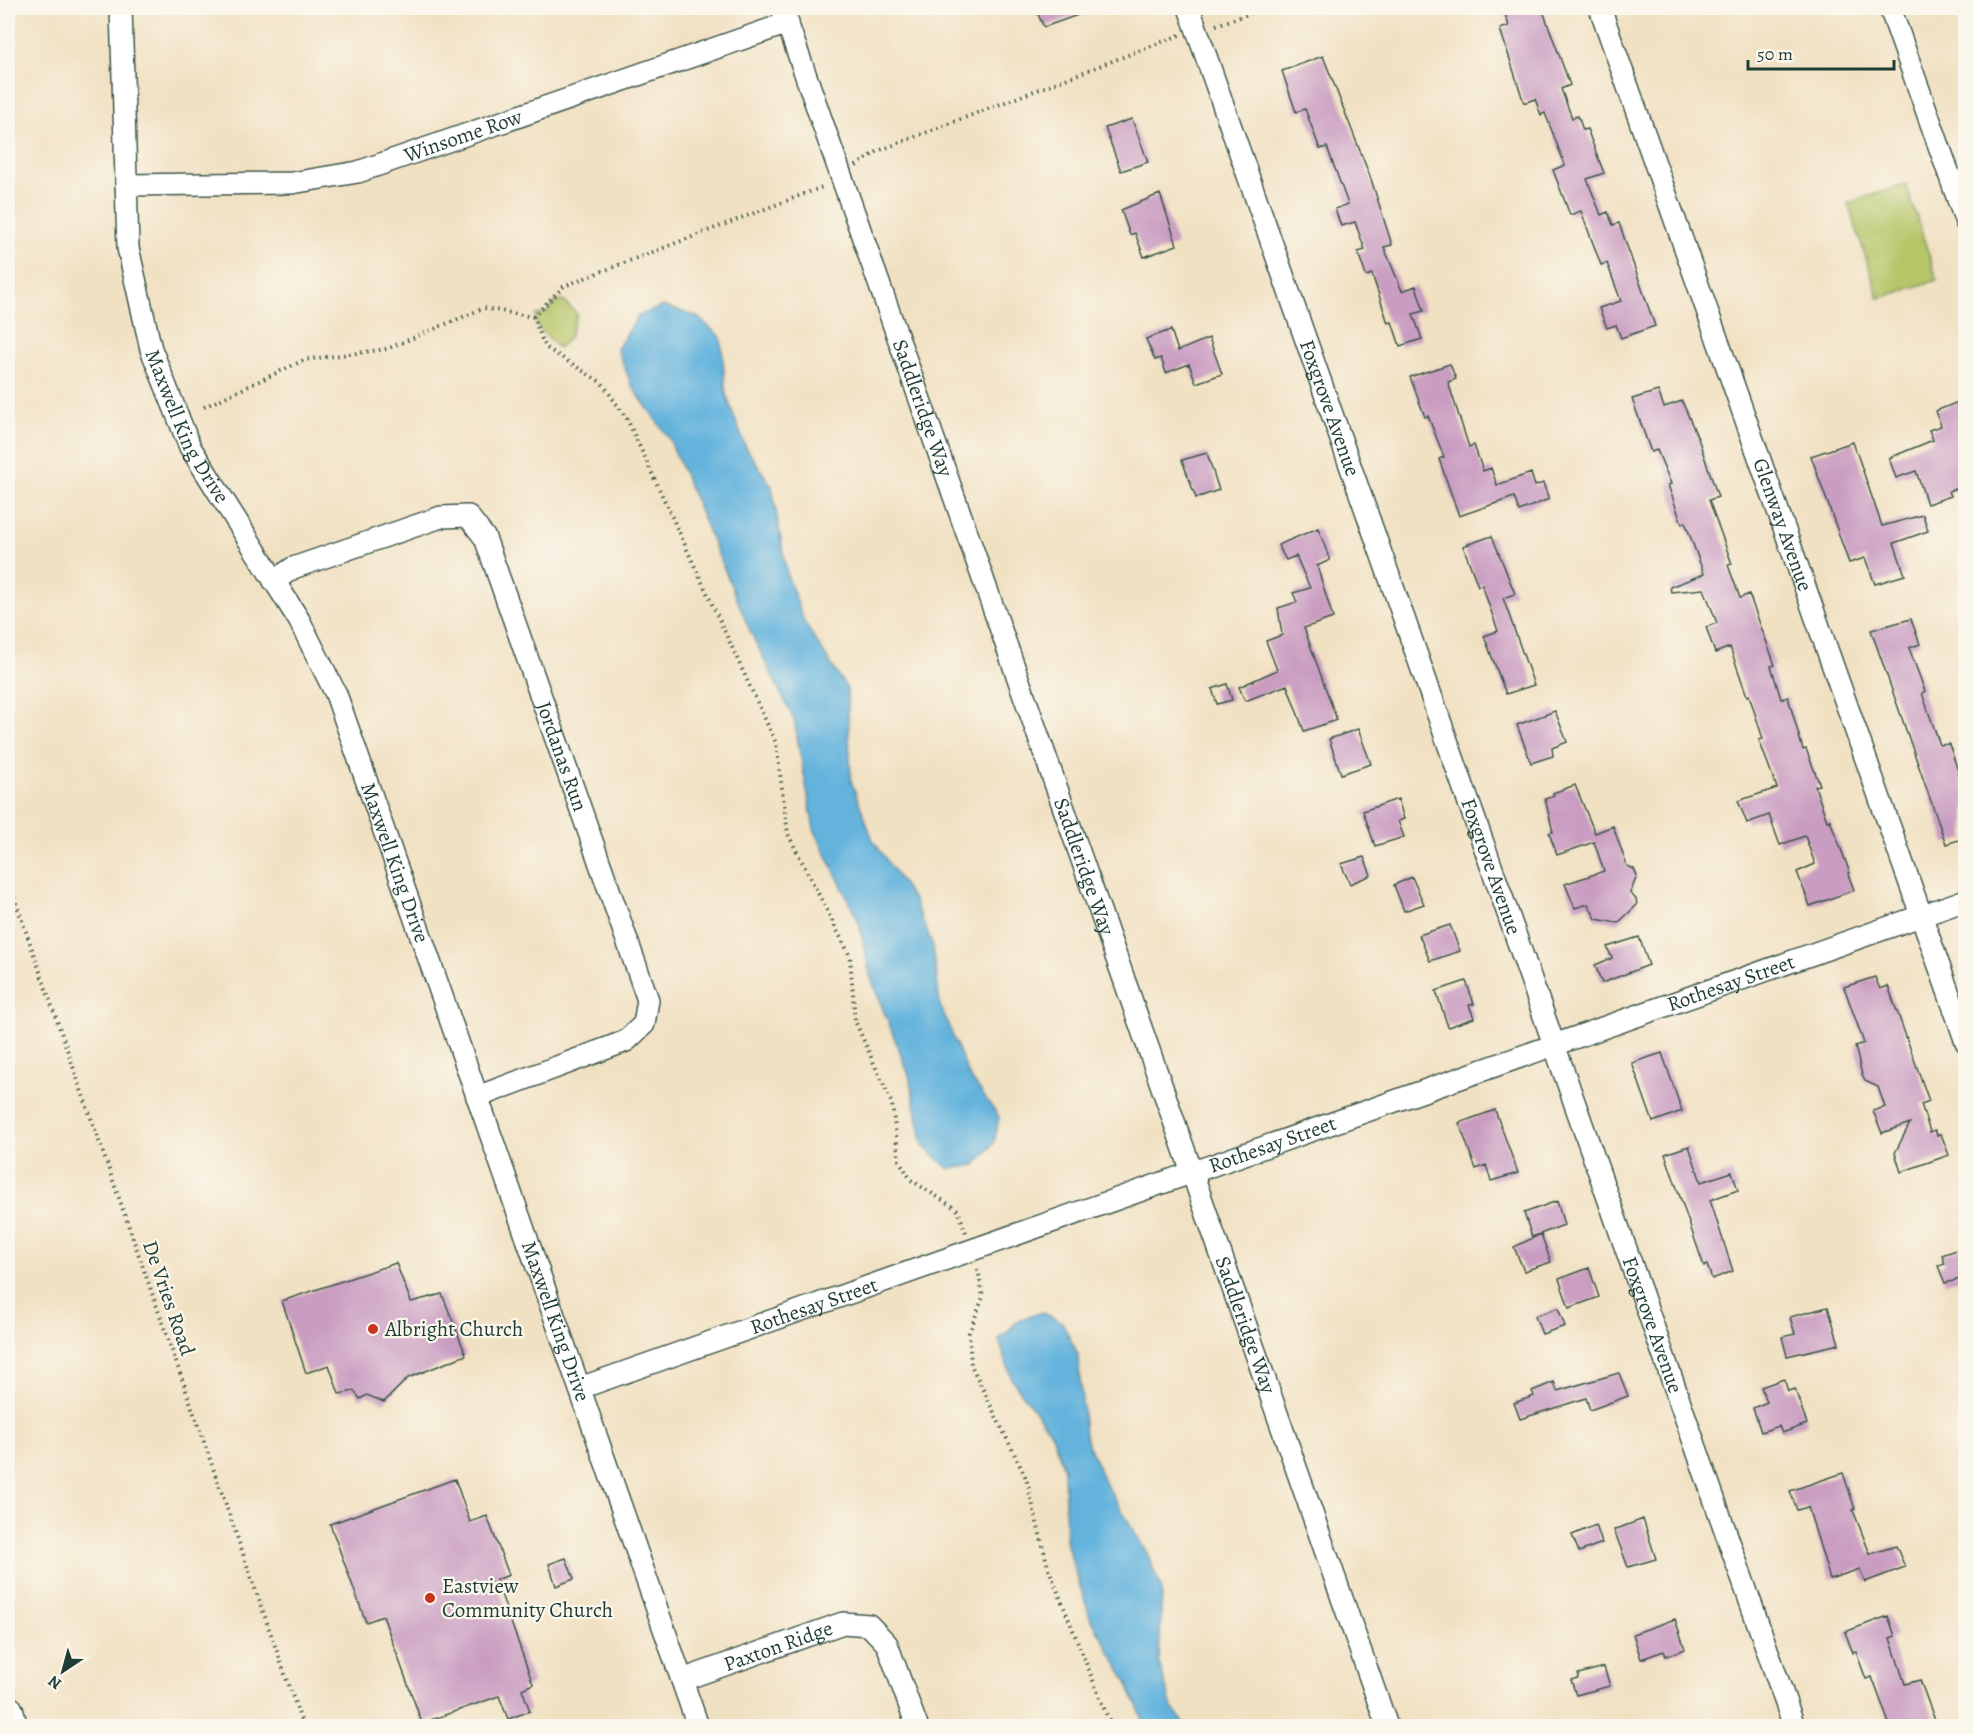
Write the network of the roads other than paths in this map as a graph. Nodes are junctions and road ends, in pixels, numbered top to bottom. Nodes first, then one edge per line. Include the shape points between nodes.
1 (120, 8) edge
2 (1189, 8) edge
3 (1600, 8) edge
4 (1890, 8) edge
5 (785, 15) edge
6 (126, 185) junction
7 (1965, 222) edge
8 (274, 581) junction
9 (1965, 900) edge
10 (1921, 916) junction
11 (1965, 1042) edge
12 (1555, 1046) junction
13 (477, 1097) junction
14 (1191, 1171) junction
15 (580, 1388) junction
16 (682, 1680) junction
17 (8, 1711) edge
18 (12, 1726) edge
19 (698, 1726) edge
20 (917, 1726) edge
21 (1387, 1726) edge
22 (1794, 1726) edge

1 - 6 street, Maxwell King Drive
2 - 12 street, Foxgrove Avenue
3 - 10 street, Glenway Avenue
4 - 7 street
5 - 6 street, Winsome Row via 358,172 292,183
5 - 14 street, Saddleridge Way
6 - 8 street, Maxwell King Drive via 128,248 151,349 190,447
8 - 13 street, Maxwell King Drive via 299,620 336,694
8 - 13 street, Jordanas Run via 293,568 441,517 468,516 485,538 648,1000 644,1024 626,1041
9 - 10 street, Rothesay Street
10 - 11 street, Glenway Avenue
10 - 12 street, Rothesay Street
12 - 14 street, Rothesay Street
12 - 22 street, Foxgrove Avenue
13 - 15 street, Maxwell King Drive
14 - 15 street, Rothesay Street
14 - 21 street, Saddleridge Way
15 - 16 street, Maxwell King Drive
16 - 19 street, Maxwell King Drive
16 - 20 street, Paxton Ridge via 843,1623 869,1625 887,1644
17 - 18 highway

